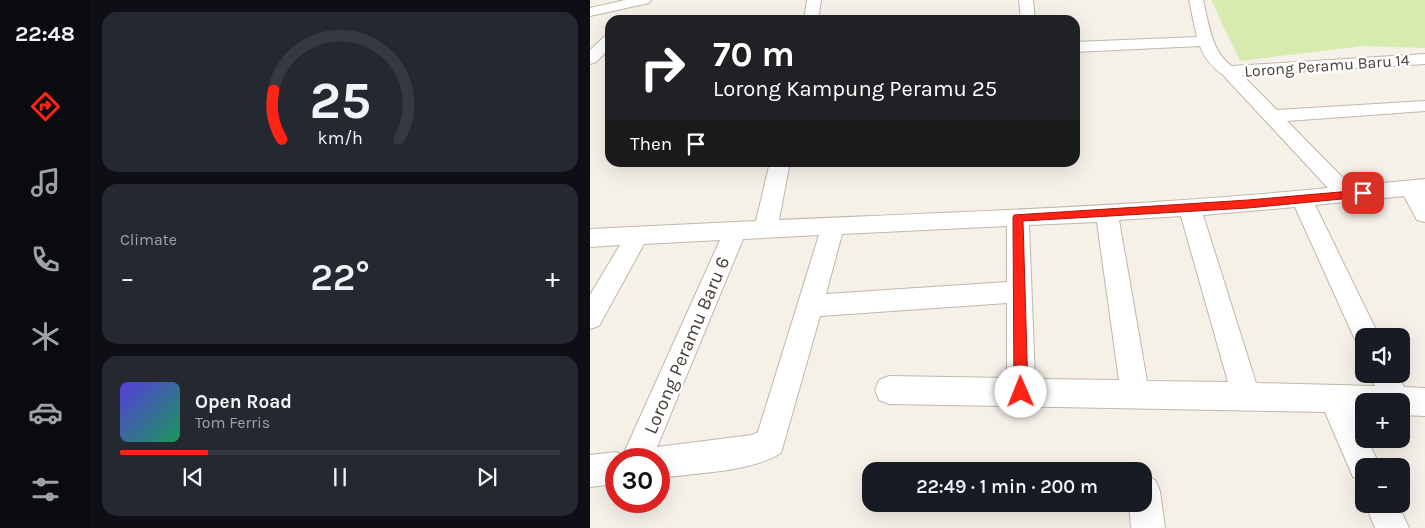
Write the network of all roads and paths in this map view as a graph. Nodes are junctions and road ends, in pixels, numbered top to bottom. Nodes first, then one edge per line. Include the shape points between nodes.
1 (645, 0) edge
2 (814, 0) edge
3 (1026, 0) edge
4 (1196, 0) edge
5 (590, 12) edge
6 (632, 15) edge
7 (812, 15) edge
8 (1028, 15) edge
9 (1206, 41) junction
10 (1080, 47) edge
11 (1425, 59) edge
12 (1229, 71) junction
13 (1425, 106) edge
14 (1272, 116) junction
15 (779, 167) edge
16 (1417, 187) edge
17 (1347, 195) junction
18 (1302, 199) junction
19 (1190, 208) junction
20 (1107, 213) junction
21 (1425, 214) edge
22 (1018, 218) junction
23 (833, 226) junction
24 (766, 229) junction
25 (735, 230) junction
26 (638, 235) junction
27 (590, 238) edge
28 (1019, 292) junction
29 (810, 306) junction
30 (590, 318) edge
31 (1362, 328) edge
32 (889, 390) dead end
33 (1021, 392) junction
34 (1135, 394) junction
35 (1246, 396) junction
36 (1334, 399) junction
37 (1355, 399) edge
38 (1410, 401) edge
39 (1425, 402) edge
40 (642, 448) edge
41 (1360, 458) edge
42 (670, 461) edge
43 (605, 469) edge
44 (590, 471) edge
45 (1146, 512) edge
46 (1385, 513) edge
47 (1148, 528) edge
48 (1392, 528) edge

1 - 5 street
1 - 6 street
2 - 7 street
3 - 8 street
4 - 9 street
9 - 10 street
9 - 12 street via 1215,61
11 - 12 street, Lorong Peramu Baru 14
12 - 14 street
13 - 14 street
14 - 17 street
15 - 24 street
16 - 17 street
16 - 21 street
17 - 18 street
18 - 19 street
18 - 31 street
19 - 20 street
19 - 35 street
20 - 22 street
20 - 34 street
22 - 23 street
22 - 28 street
23 - 24 street
23 - 29 street
24 - 25 street
25 - 26 street
25 - 40 street, Lorong Peramu Baru 6
26 - 27 street
26 - 30 street
28 - 29 street
28 - 33 street
29 - 42 street via 770,442 752,450
32 - 33 street
33 - 34 street
34 - 35 street
35 - 36 street
36 - 37 street
36 - 41 street
38 - 39 street
43 - 44 street
45 - 47 street
46 - 48 street

